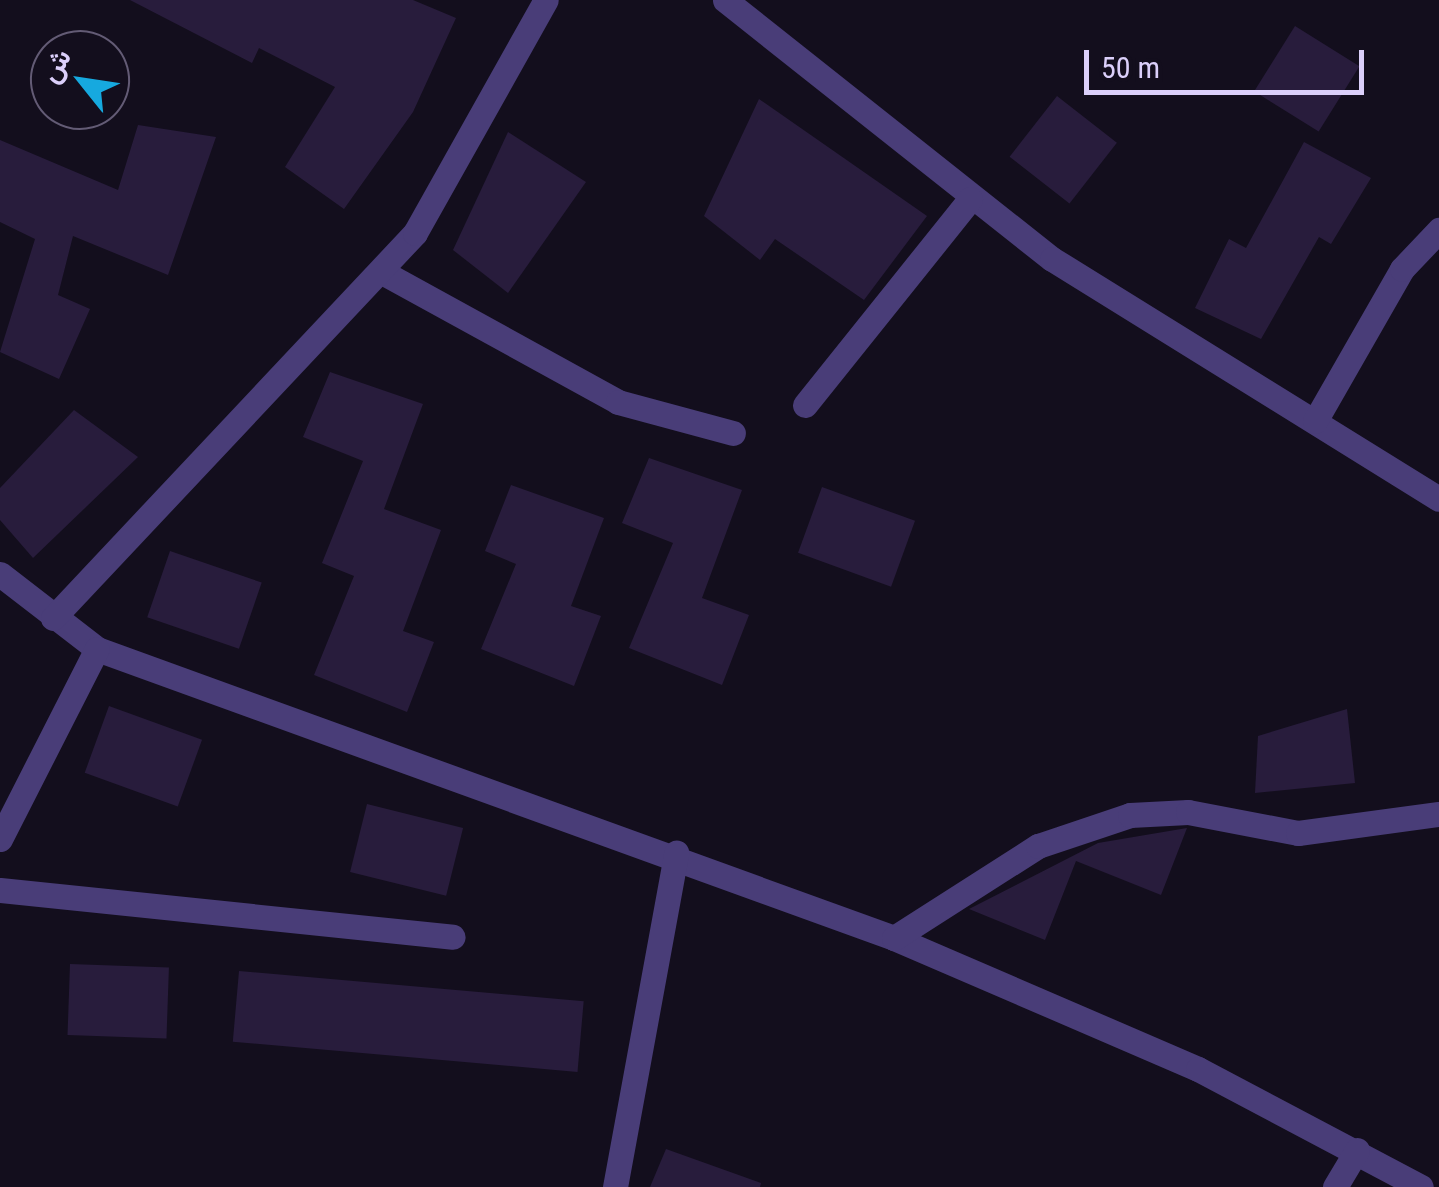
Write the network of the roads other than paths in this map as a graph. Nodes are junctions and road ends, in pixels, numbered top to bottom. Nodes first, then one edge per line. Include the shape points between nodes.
1 (546, 0) edge
2 (725, 0) edge
3 (970, 200) junction
4 (1439, 230) edge
5 (382, 272) junction
6 (805, 406) dead end
7 (1315, 421) junction
8 (733, 433) dead end
9 (1439, 499) edge
10 (0, 574) edge
11 (53, 618) junction
12 (96, 650) junction
13 (1439, 814) edge
14 (0, 840) edge
15 (676, 852) junction
16 (0, 890) edge
17 (453, 936) dead end
18 (894, 938) junction
19 (1357, 1150) junction
20 (615, 1187) edge
21 (1335, 1187) edge
22 (1420, 1187) edge

1 - 5 street via 485,123
2 - 3 street
3 - 6 street
3 - 7 street
4 - 7 street via 1402,270
5 - 8 street via 618,402
5 - 11 street
7 - 9 street
10 - 11 street
11 - 12 street
12 - 14 street
12 - 15 street
13 - 18 street via 1298,833 1188,812 1130,815 1038,846
15 - 18 street
15 - 20 street
16 - 17 street
18 - 19 street
19 - 21 street
19 - 22 street

